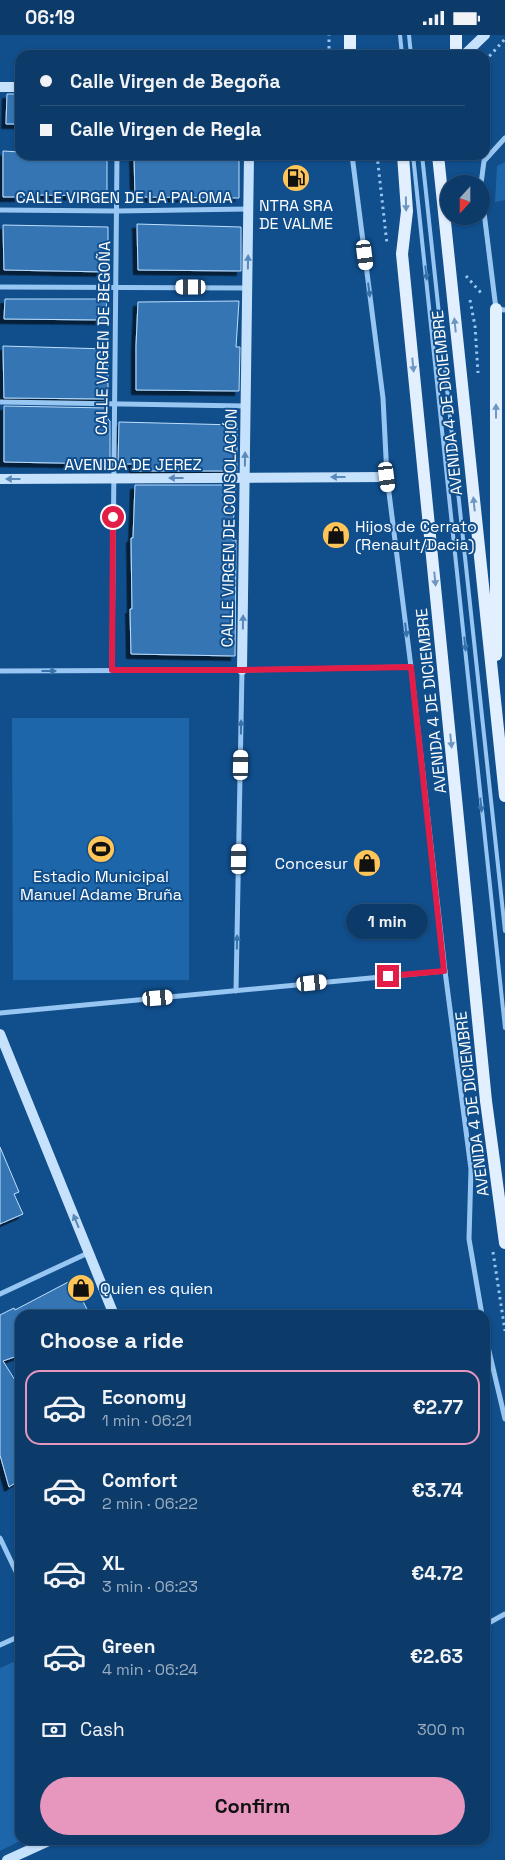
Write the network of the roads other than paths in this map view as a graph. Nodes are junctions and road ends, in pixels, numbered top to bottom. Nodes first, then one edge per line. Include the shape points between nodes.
1 (350, 35) edge
2 (400, 35) edge
3 (408, 35) edge
4 (456, 35) edge
5 (485, 35) edge
6 (350, 50) edge
7 (402, 50) edge
8 (410, 50) edge
9 (456, 50) edge
10 (469, 50) edge
11 (0, 87) edge
12 (15, 87) edge
13 (505, 138) edge
14 (490, 154) edge
15 (117, 160) edge
16 (249, 160) edge
17 (353, 160) edge
18 (403, 160) edge
19 (414, 160) edge
20 (423, 160) edge
21 (439, 160) edge
22 (485, 160) edge
23 (482, 175) edge
24 (248, 209) junction
25 (0, 211) edge
26 (117, 211) junction
27 (487, 225) edge
28 (0, 287) edge
29 (116, 287) junction
30 (248, 288) junction
31 (500, 310) edge
32 (0, 402) edge
33 (115, 402) junction
34 (246, 405) junction
35 (387, 477) junction
36 (245, 478) junction
37 (0, 479) edge
38 (114, 479) junction
39 (411, 667) junction
40 (112, 670) junction
41 (242, 670) junction
42 (0, 671) edge
43 (496, 723) junction
44 (505, 796) edge
45 (505, 931) edge
46 (444, 971) junction
47 (236, 991) junction
48 (0, 1013) edge
49 (505, 1027) edge
50 (0, 1034) edge
51 (505, 1243) edge
52 (88, 1253) junction
53 (0, 1294) edge
54 (112, 1310) edge
55 (481, 1310) edge
56 (490, 1355) edge
57 (505, 1419) edge
58 (0, 1538) edge
59 (15, 1570) edge
60 (505, 1614) edge
61 (490, 1622) edge
62 (15, 1638) edge
63 (0, 1645) edge
64 (40, 1845) edge
65 (7, 1860) edge

1 - 6 main road
2 - 7 lane
3 - 8 lane
4 - 9 main road
5 - 10 street
11 - 12 street
13 - 14 street
15 - 26 street, CALLE VIRGEN DE BEGOÑA
16 - 24 street, CALLE VIRGEN DE CONSOLACIÓN
17 -> 35 street via 383,397
18 -> 51 main road, AVENIDA 4 DE DICIEMBRE via 407,211 402,254 486,1101
19 -> 49 lane
20 - 45 lane
43 -> 21 main road, AVENIDA 4 DE DICIEMBRE
22 - 23 street
24 - 26 street, CALLE VIRGEN DE LA PALOMA
30 -> 24 street, CALLE VIRGEN DE CONSOLACIÓN
25 - 26 street, CALLE VIRGEN DE LA PALOMA
26 - 29 street, CALLE VIRGEN DE BEGOÑA
27 - 31 street
28 - 29 street
29 - 30 street
29 - 33 street, CALLE VIRGEN DE BEGOÑA
30 - 34 street, CALLE VIRGEN DE CONSOLACIÓN
43 -> 31 main road
32 - 33 street
33 - 34 street
33 - 38 street, CALLE VIRGEN DE BEGOÑA
36 -> 34 street, CALLE VIRGEN DE CONSOLACIÓN
35 -> 36 street, AVENIDA DE JEREZ
35 -> 39 street
36 -> 38 street, AVENIDA DE JEREZ
41 -> 36 street, CALLE VIRGEN DE CONSOLACIÓN
38 -> 37 street, AVENIDA DE JEREZ
38 - 40 street, CALLE VIRGEN DE BEGOÑA
39 - 41 street
39 - 46 street
40 - 41 street
42 -> 40 street
47 -> 41 street, CALLE VIRGEN DE CONSOLACIÓN
43 - 44 main road, AVENIDA 4 DE DICIEMBRE
46 - 47 street
46 - 55 street via 471,1169 469,1239
47 - 48 street
52 -> 50 street
52 - 53 street
52 - 54 street
56 - 57 street
58 - 59 street
60 - 61 street
62 - 63 street
64 - 65 street

